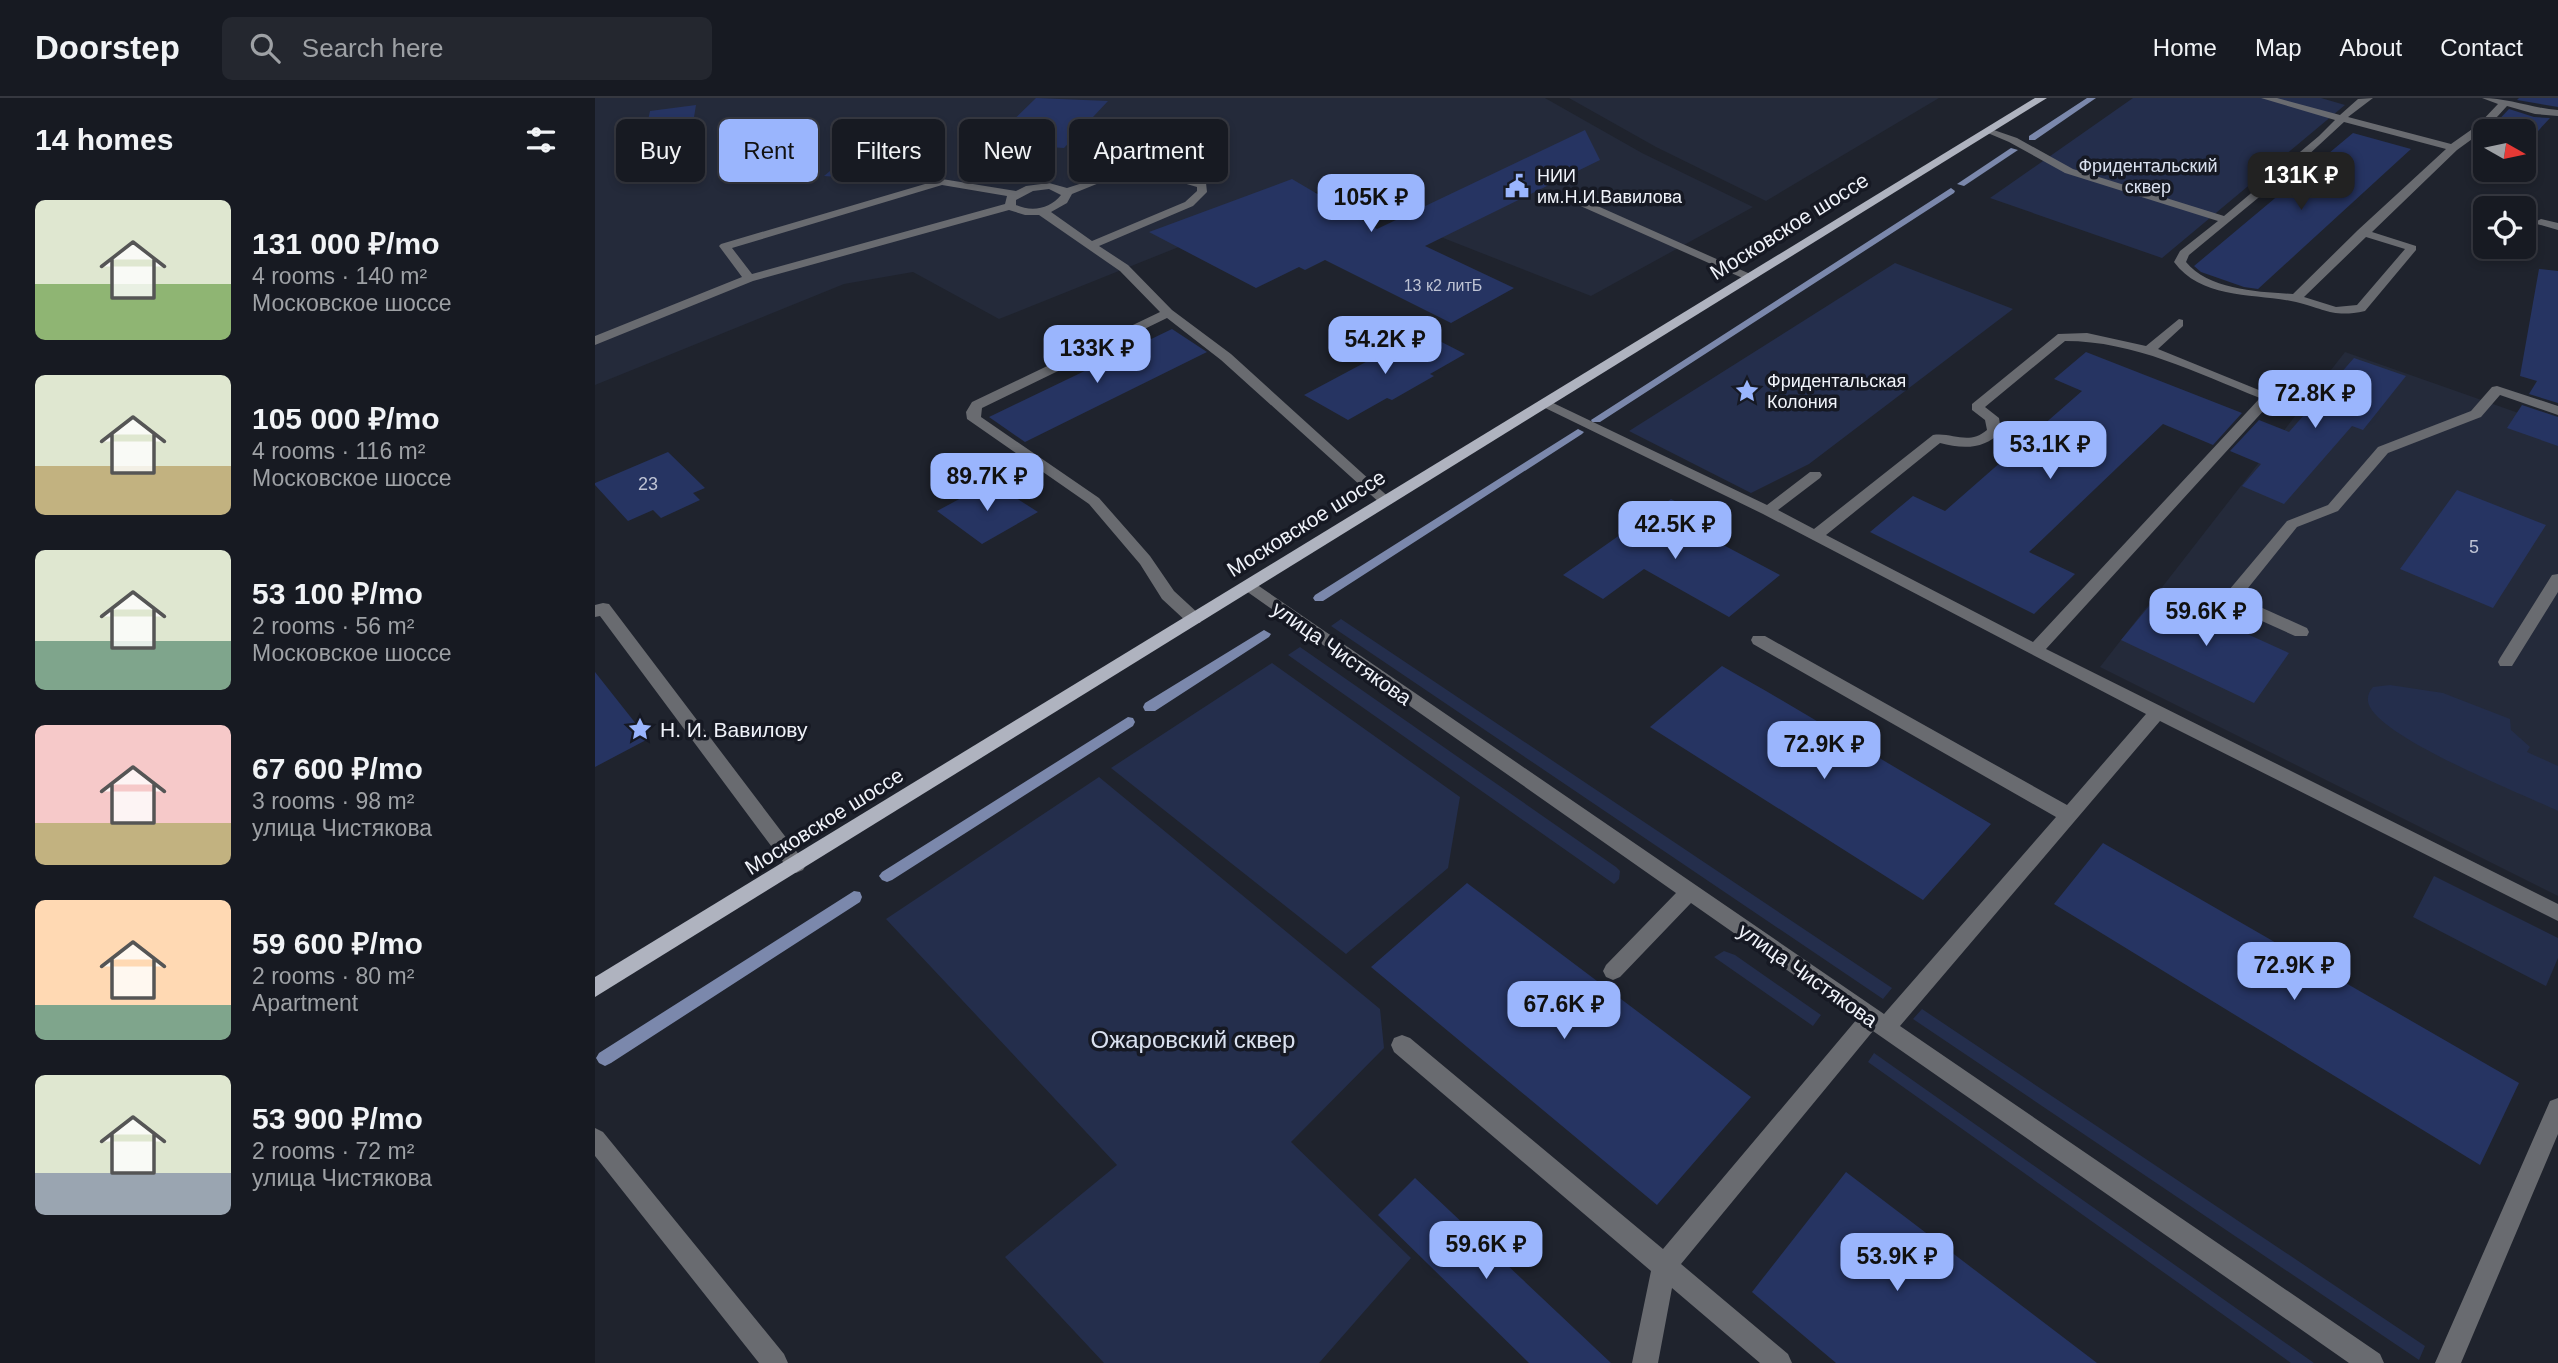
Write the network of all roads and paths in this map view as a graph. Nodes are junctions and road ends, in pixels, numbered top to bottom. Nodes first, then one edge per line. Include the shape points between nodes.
1 (2042, 98) edge
2 (2266, 98) edge
3 (2368, 98) edge
4 (2487, 98) edge
5 (2504, 104) junction
6 (2558, 113) edge
7 (2343, 118) junction
8 (1988, 131) junction
9 (2453, 148) junction
10 (1066, 192) junction
11 (1012, 200) junction
12 (1580, 202) dead end
13 (1041, 211) junction
14 (2227, 220) junction
15 (2541, 222) dead end
16 (2558, 227) edge
17 (2362, 232) junction
18 (1091, 245) junction
19 (1751, 277) junction
20 (748, 278) junction
21 (2296, 298) junction
22 (1168, 313) junction
23 (2179, 323) dead end
24 (595, 341) edge
25 (2148, 351) junction
26 (1543, 404) junction
27 (2558, 411) edge
28 (1815, 475) dead end
29 (1386, 501) junction
30 (1768, 511) junction
31 (1815, 537) junction
32 (2558, 579) edge
33 (1247, 586) junction
34 (595, 612) edge
35 (1194, 619) junction
36 (2301, 632) dead end
37 (1759, 640) dead end
38 (2035, 651) junction
39 (2506, 662) dead end
40 (2157, 713) junction
41 (2069, 815) junction
42 (796, 865) junction
43 (1688, 892) junction
44 (2558, 914) edge
45 (1613, 971) dead end
46 (595, 988) edge
47 (1878, 1023) junction
48 (1402, 1045) dead end
49 (2558, 1108) edge
50 (595, 1139) edge
51 (1664, 1266) junction
52 (775, 1363) edge
53 (1645, 1363) edge
54 (1779, 1363) edge
55 (2371, 1363) edge
56 (2448, 1363) edge

1 - 8 main road, Московское шоссе
2 - 7 street
3 - 7 street
4 - 5 street
5 - 6 street
5 - 9 street
7 - 9 street
7 - 14 street
8 - 14 street via 2069,171
8 - 19 main road, Московское шоссе
9 - 17 street
10 - 11 street via 1039,186
10 - 13 street via 1062,203
10 - 18 street via 1092,180 1138,171 1175,175 1202,185 1202,192 1189,204
11 - 13 street via 1022,211
11 - 20 street
11 - 20 street via 942,182 725,246
12 - 19 street
13 - 18 street
14 - 21 street via 2184,254 2184,269 2253,295
15 - 16 street
17 - 21 street
17 - 21 street via 2412,248 2361,308 2335,311
18 - 22 street via 1124,268
19 - 26 main road, Московское шоссе
20 - 24 street
22 - 29 street via 1226,357
22 - 35 street via 977,405 973,412 974,419 1094,501 1145,560 1168,595
23 - 25 street
25 - 31 street via 2104,339 2062,337 1977,407 1992,418 1994,431 1989,436 1972,443 1938,438
25 - 38 street via 2269,397
26 - 29 main road, Московское шоссе
26 - 30 street
27 - 36 street via 2497,390 2476,414 2383,450 2333,508 2292,524 2231,600
28 - 30 street
29 - 33 main road, Московское шоссе
30 - 31 street
31 - 38 street
32 - 39 street
33 - 35 main road, Московское шоссе
33 - 43 street, улица Чистякова
34 - 42 street via 603,608
35 - 42 main road, Московское шоссе
37 - 41 street
38 - 40 street
40 - 41 street
40 - 44 street
41 - 47 street
42 - 46 main road, Московское шоссе
43 - 45 street
43 - 47 street, улица Чистякова
47 - 51 street
47 - 55 street, улица Чистякова
48 - 51 street
49 - 56 street
50 - 52 street
51 - 53 street
51 - 54 street

